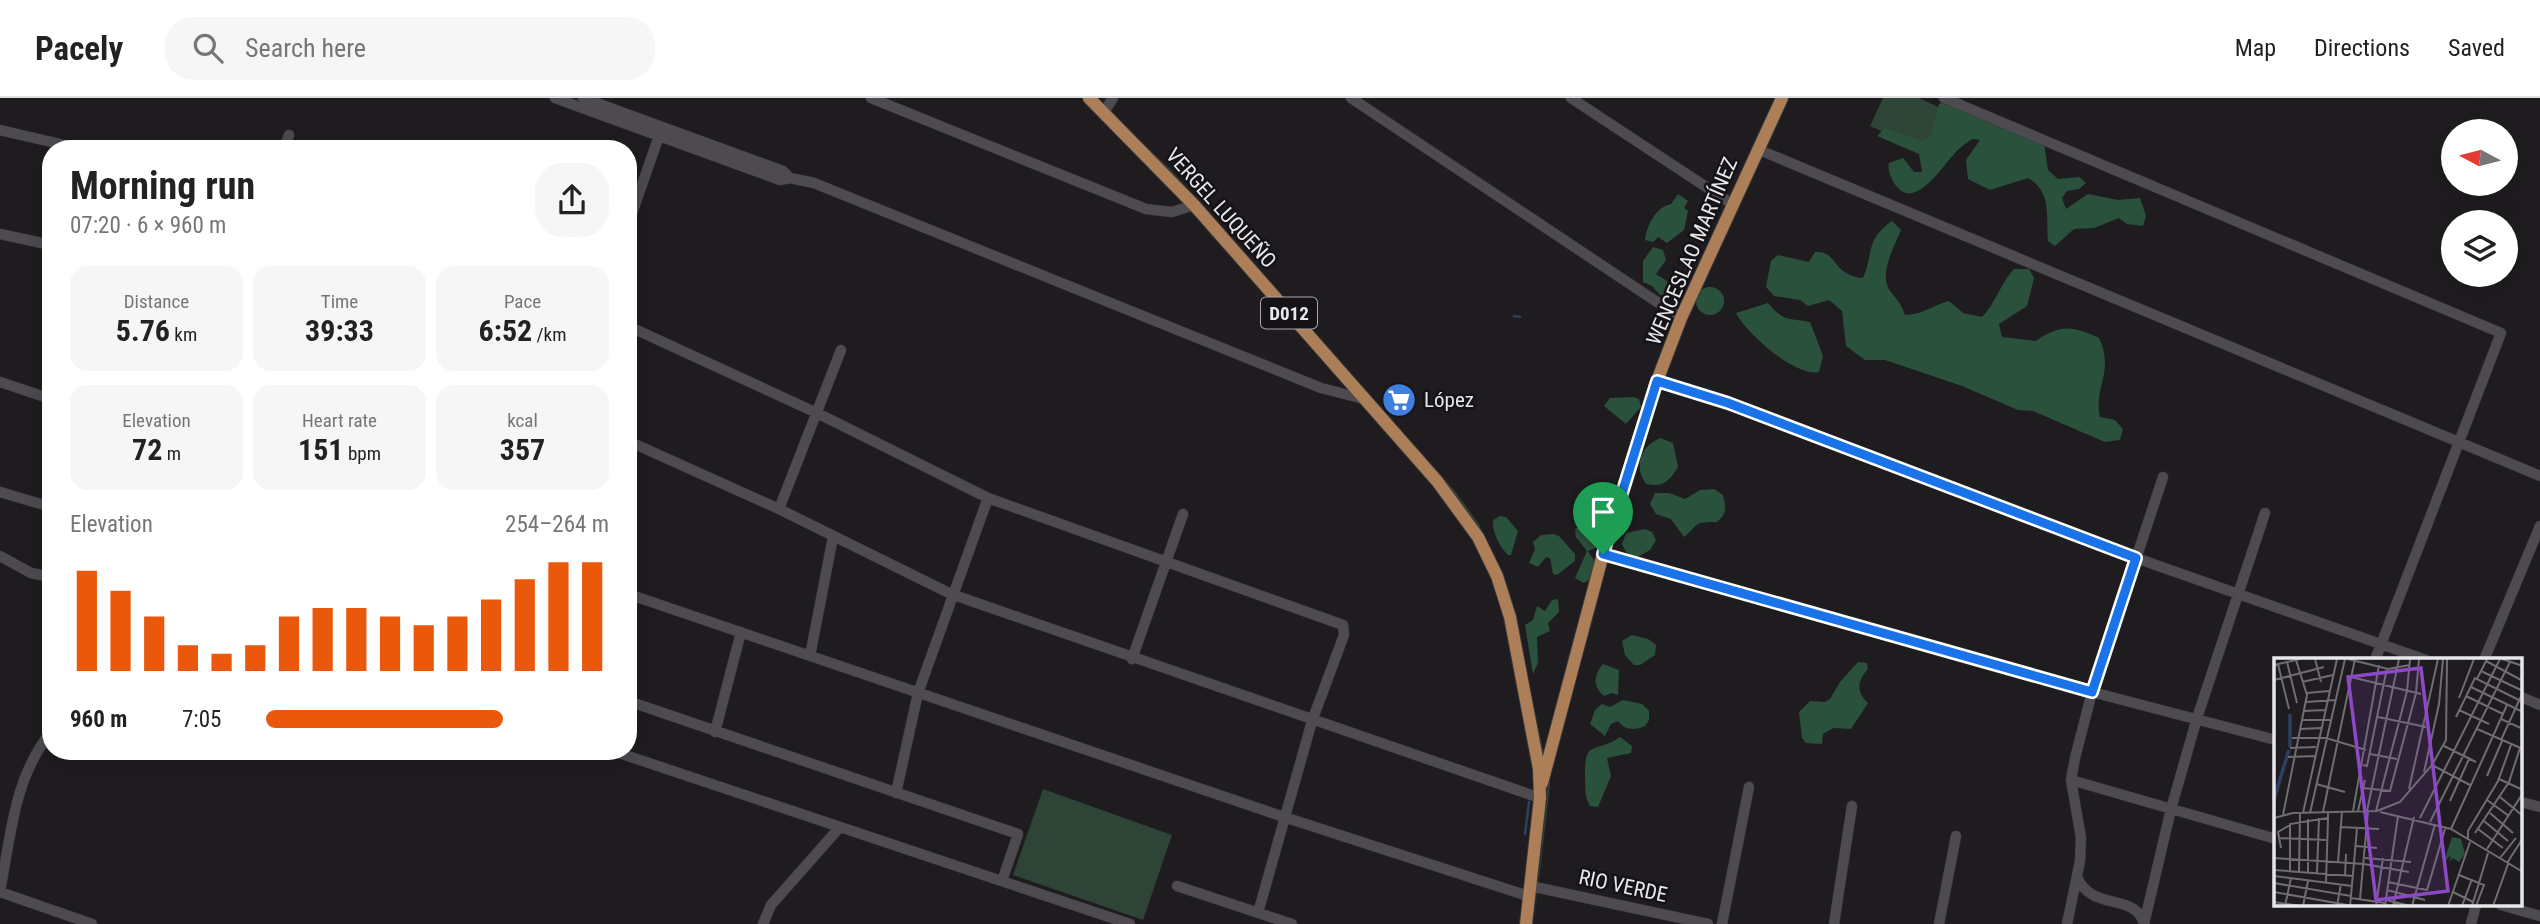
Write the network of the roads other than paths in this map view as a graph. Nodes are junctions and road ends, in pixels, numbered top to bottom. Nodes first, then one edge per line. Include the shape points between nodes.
1 (555, 98) edge
2 (583, 98) edge
3 (871, 98) edge
4 (1089, 98) edge
5 (1113, 98) edge
6 (1351, 98) edge
7 (1571, 98) edge
8 (1782, 98) edge
9 (1944, 98) edge
10 (1104, 111) junction
11 (0, 130) edge
12 (661, 132) junction
13 (289, 135) dead end
14 (43, 140) edge
15 (287, 140) edge
16 (1757, 149) junction
17 (637, 200) edge
18 (1732, 204) junction
19 (1194, 205) junction
20 (0, 234) edge
21 (42, 243) edge
22 (1681, 318) junction
23 (637, 330) edge
24 (841, 350) dead end
25 (1657, 381) junction
26 (0, 382) edge
27 (42, 396) edge
28 (1364, 399) junction
29 (817, 413) junction
30 (2461, 443) junction
31 (637, 445) edge
32 (2540, 476) edge
33 (2163, 477) dead end
34 (0, 492) edge
35 (988, 498) junction
36 (42, 504) edge
37 (779, 509) junction
38 (2265, 513) dead end
39 (1183, 514) dead end
40 (2540, 526) edge
41 (833, 537) junction
42 (1603, 554) junction
43 (0, 556) edge
44 (2136, 558) junction
45 (1166, 563) junction
46 (42, 575) edge
47 (951, 594) junction
48 (2239, 594) junction
49 (637, 597) edge
50 (741, 632) junction
51 (2379, 642) junction
52 (810, 656) junction
53 (2375, 658) edge
54 (2421, 658) edge
55 (2485, 658) edge
56 (1132, 659) junction
57 (2092, 692) junction
58 (918, 693) junction
59 (2522, 697) edge
60 (637, 704) edge
61 (2540, 705) edge
62 (2197, 718) junction
63 (1312, 721) junction
64 (715, 732) junction
65 (2274, 739) edge
66 (42, 743) edge
67 (637, 759) edge
68 (2071, 780) junction
69 (1749, 787) dead end
70 (1540, 792) junction
71 (896, 793) junction
72 (2522, 802) edge
73 (1852, 806) dead end
74 (2540, 807) edge
75 (2171, 809) junction
76 (1284, 817) junction
77 (840, 827) junction
78 (1956, 836) dead end
79 (2274, 838) edge
80 (2077, 877) junction
81 (1002, 881) junction
82 (1177, 886) dead end
83 (0, 891) edge
84 (1529, 891) junction
85 (2476, 906) edge
86 (2505, 906) edge
87 (1258, 913) junction
88 (2540, 916) edge
89 (92, 924) edge
90 (763, 924) edge
91 (1130, 924) edge
92 (1292, 924) edge
93 (1526, 924) edge
94 (1708, 924) edge
95 (1722, 924) edge
96 (1834, 924) edge
97 (1939, 924) edge
98 (2067, 924) edge
99 (2144, 924) edge
100 (2471, 924) edge

1 - 12 street
2 - 12 street
3 - 19 street via 1146,209 1172,212
4 - 10 main road, VERGEL LUQUEÑO / D012
5 - 10 street
6 - 22 street
7 - 18 street
8 - 16 main road, WENCESLAO MARTÍNEZ
9 - 30 street via 2501,333
10 - 19 main road, VERGEL LUQUEÑO / D012
11 - 14 street
12 - 17 street
12 - 28 street via 780,180 814,183 1321,388
13 - 15 street
16 - 18 main road, WENCESLAO MARTÍNEZ
16 - 30 street
18 - 22 main road, WENCESLAO MARTÍNEZ
19 - 28 main road, VERGEL LUQUEÑO / D012
20 - 21 street
22 - 25 main road, WENCESLAO MARTÍNEZ
23 - 29 street
24 - 29 street
25 - 42 main road, WENCESLAO MARTÍNEZ
25 - 44 street via 1728,403
26 - 27 street
28 - 70 main road, VERGEL LUQUEÑO / D012 via 1467,519 1490,560 1510,617
29 - 35 street
29 - 37 street
30 - 32 street
30 - 51 street
31 - 37 street
33 - 44 street
34 - 36 street
35 - 45 street
35 - 47 street
37 - 41 street
38 - 48 street
39 - 45 street
40 - 55 street
41 - 47 street
41 - 52 street
42 - 57 street
42 - 70 main road, WENCESLAO MARTÍNEZ
43 - 46 street
44 - 48 street
44 - 57 street
45 - 56 street
45 - 63 street via 1343,625 1344,635
47 - 56 street
47 - 58 street
48 - 51 street
48 - 62 street
49 - 50 street, RIO VERDE
50 - 52 street, RIO VERDE
50 - 64 street
51 - 53 street
51 - 54 street
52 - 58 street, RIO VERDE
56 - 63 street
57 - 62 street
57 - 68 street
58 - 71 street
58 - 76 street, RIO VERDE
59 - 61 street
60 - 64 street
62 - 65 street
62 - 75 street
63 - 70 street
63 - 76 street
64 - 71 street
66 - 83 street via 24,774
67 - 77 street
68 - 75 street
68 - 80 street via 2081,838
69 - 95 street
70 - 84 main road, D012
71 - 81 street via 1018,834
72 - 74 street
73 - 96 street
75 - 79 street
75 - 99 street
76 - 84 street, RIO VERDE
76 - 87 street
77 - 81 street
77 - 90 street via 771,905
78 - 97 street
80 - 98 street
80 - 99 street via 2092,896 2134,908
81 - 91 street
82 - 87 street
83 - 89 street
84 - 93 main road, D012
84 - 94 street, RIO VERDE
85 - 100 street
86 - 88 street
87 - 92 street

